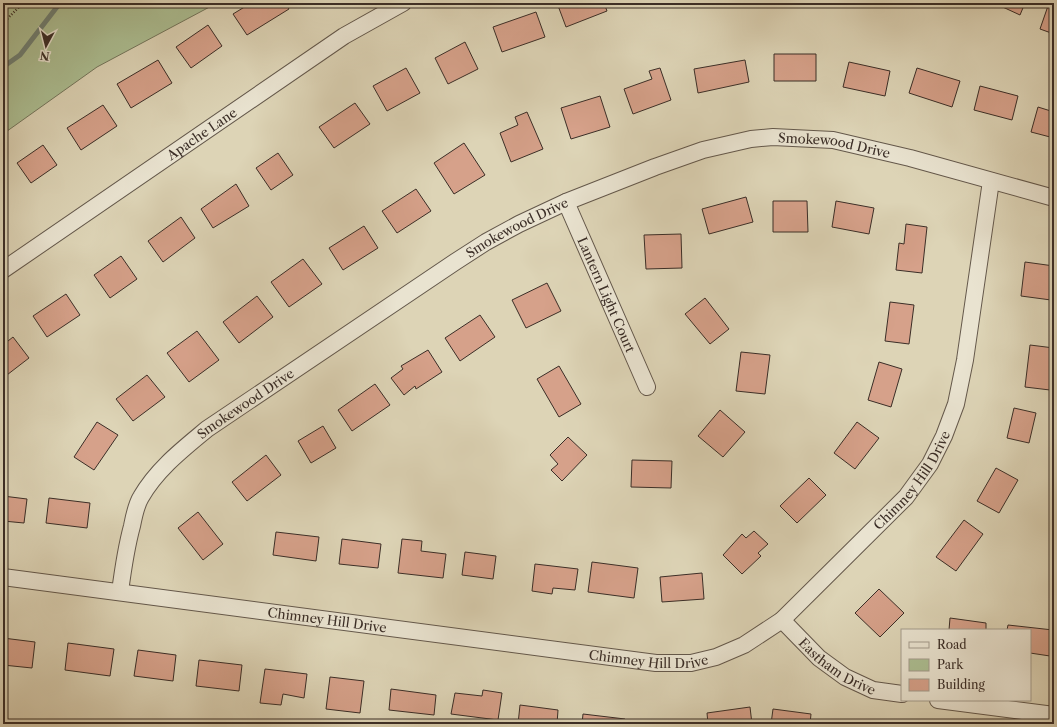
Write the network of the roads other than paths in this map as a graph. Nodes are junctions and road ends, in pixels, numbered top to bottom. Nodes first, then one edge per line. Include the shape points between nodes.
1 (403, 3) edge
2 (991, 181) junction
3 (1054, 198) edge
4 (566, 202) junction
5 (3, 270) edge
6 (647, 387) dead end
7 (3, 577) edge
8 (120, 592) junction
9 (782, 620) junction
10 (901, 694) edge
11 (944, 701) edge
12 (1047, 718) edge

1 - 5 street, Apache Lane via 344,36
2 - 3 street, Smokewood Drive
2 - 4 street, Smokewood Drive via 833,140 773,137 751,139 703,150
2 - 9 street, Chimney Hill Drive via 956,404 944,436 930,464 906,497
4 - 6 street, Lantern Light Court
4 - 8 street, Smokewood Drive via 519,224 454,262 207,429 173,457 140,498 125,553
7 - 8 street, Chimney Hill Drive
8 - 9 street, Chimney Hill Drive via 656,663 691,663 716,657 744,645
9 - 10 street, Eastham Drive via 819,658 846,677 874,690
11 - 12 street

